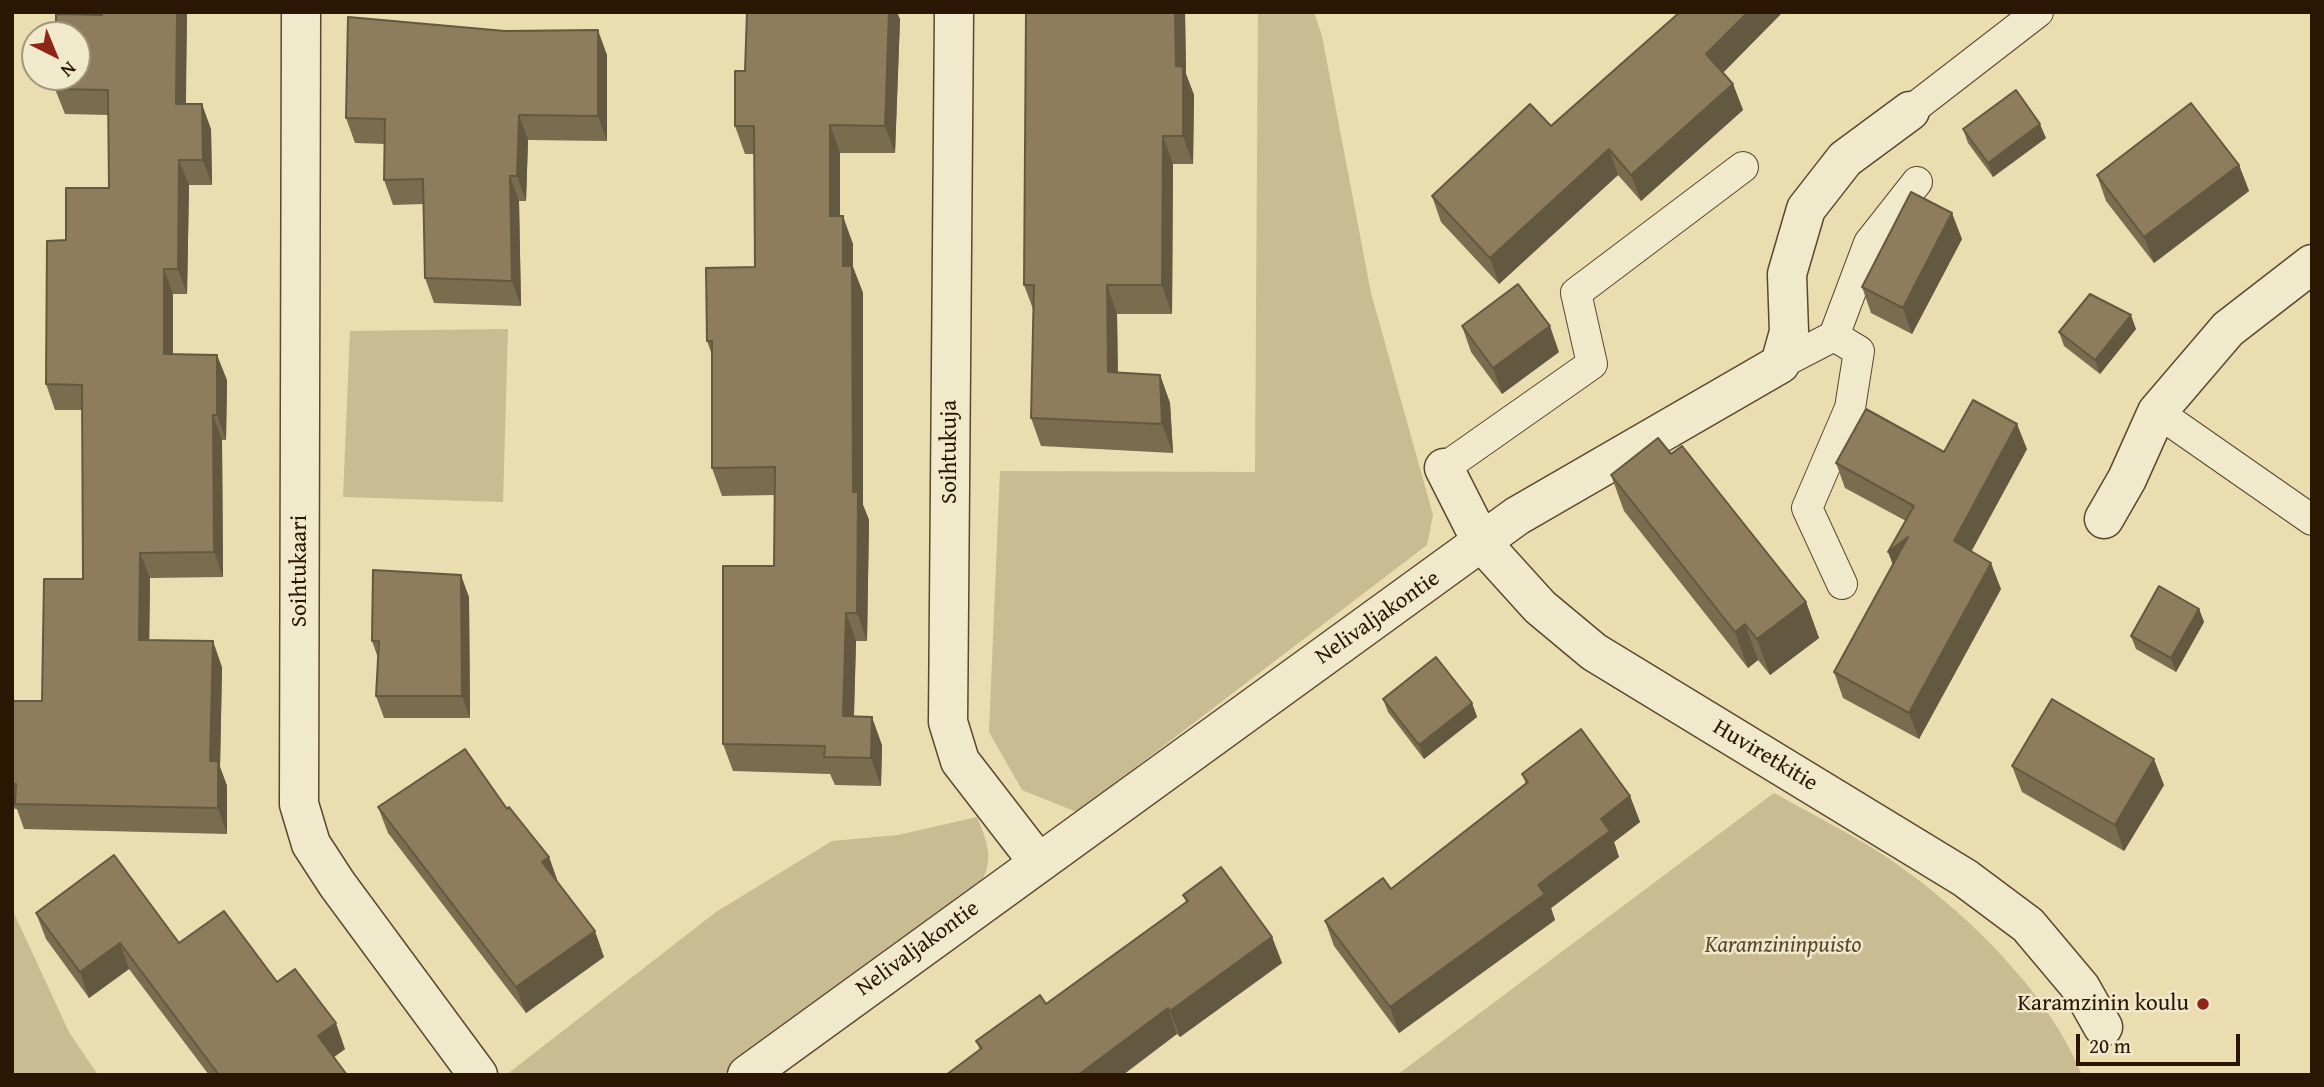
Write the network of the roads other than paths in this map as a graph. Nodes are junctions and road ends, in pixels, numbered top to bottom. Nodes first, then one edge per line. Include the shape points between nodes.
1 (301, 12) edge
2 (954, 12) edge
3 (2038, 12) edge
4 (1910, 111) joint
5 (1743, 167) dead end
6 (1917, 182) dead end
7 (2312, 264) edge
8 (1833, 335) junction
9 (1780, 364) junction
10 (2157, 412) junction
11 (1444, 468) joint
12 (2104, 519) dead end
13 (2312, 520) edge
14 (1482, 543) junction
15 (1842, 584) dead end
16 (1038, 862) junction
17 (2103, 1027) dead end
18 (478, 1075) edge
19 (747, 1075) edge

1 - 18 street, Soihtukaari via 299,804 311,844 337,884
2 - 16 street, Soihtukuja via 948,722 960,761
3 - 4 lane
4 - 9 street via 1845,159 1806,209 1787,274 1789,332
5 - 11 lane via 1576,293 1591,363
6 - 8 lane via 1869,243
7 - 10 street via 2228,329
8 - 9 lane
8 - 15 lane via 1859,351 1854,385 1850,408 1807,508
9 - 14 street, Nelivaljakontie via 1517,516
10 - 12 street
10 - 13 lane
11 - 14 street, Huviretkitie
14 - 16 street, Nelivaljakontie
14 - 17 street, Huviretkitie via 1540,607 1594,652 1965,878 2028,925 2081,988
16 - 19 street, Nelivaljakontie

